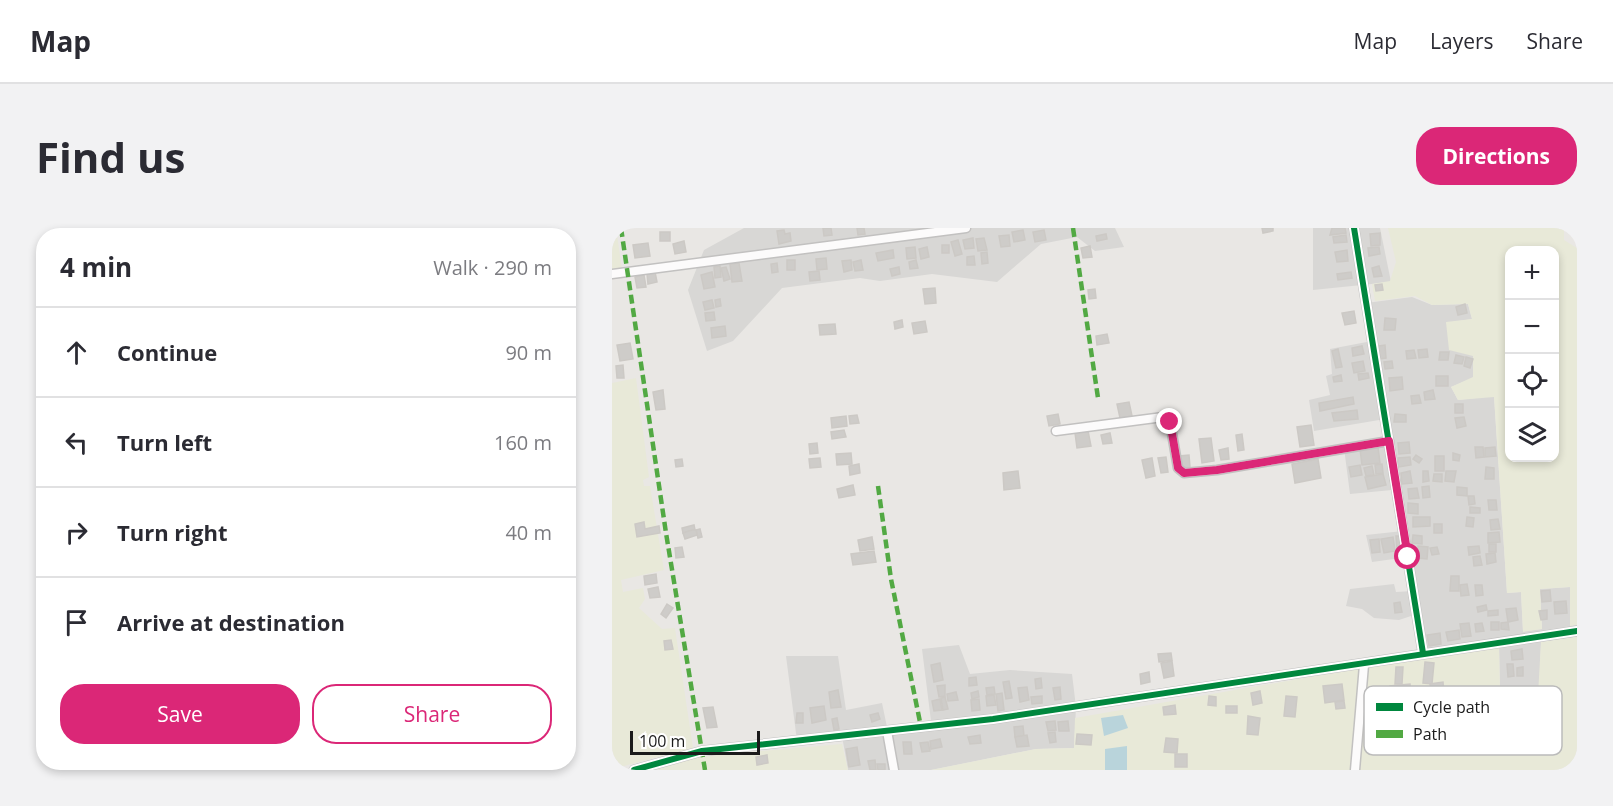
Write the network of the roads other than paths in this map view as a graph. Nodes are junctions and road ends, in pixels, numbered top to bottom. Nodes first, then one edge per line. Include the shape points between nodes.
1 (966, 228) edge
2 (1354, 228) edge
3 (612, 274) edge
4 (1056, 431) dead end
5 (1389, 441) junction
6 (1577, 631) edge
7 (1423, 653) junction
8 (1364, 665) junction
9 (887, 731) junction
10 (634, 770) edge
11 (894, 770) edge
12 (1355, 770) edge

1 - 3 street
2 - 5 street
4 - 5 street via 1163,417 1170,422 1178,468 1184,473
5 - 7 street
6 - 7 street
7 - 8 street
8 - 9 street
8 - 12 street
9 - 10 street via 702,752
9 - 11 street

